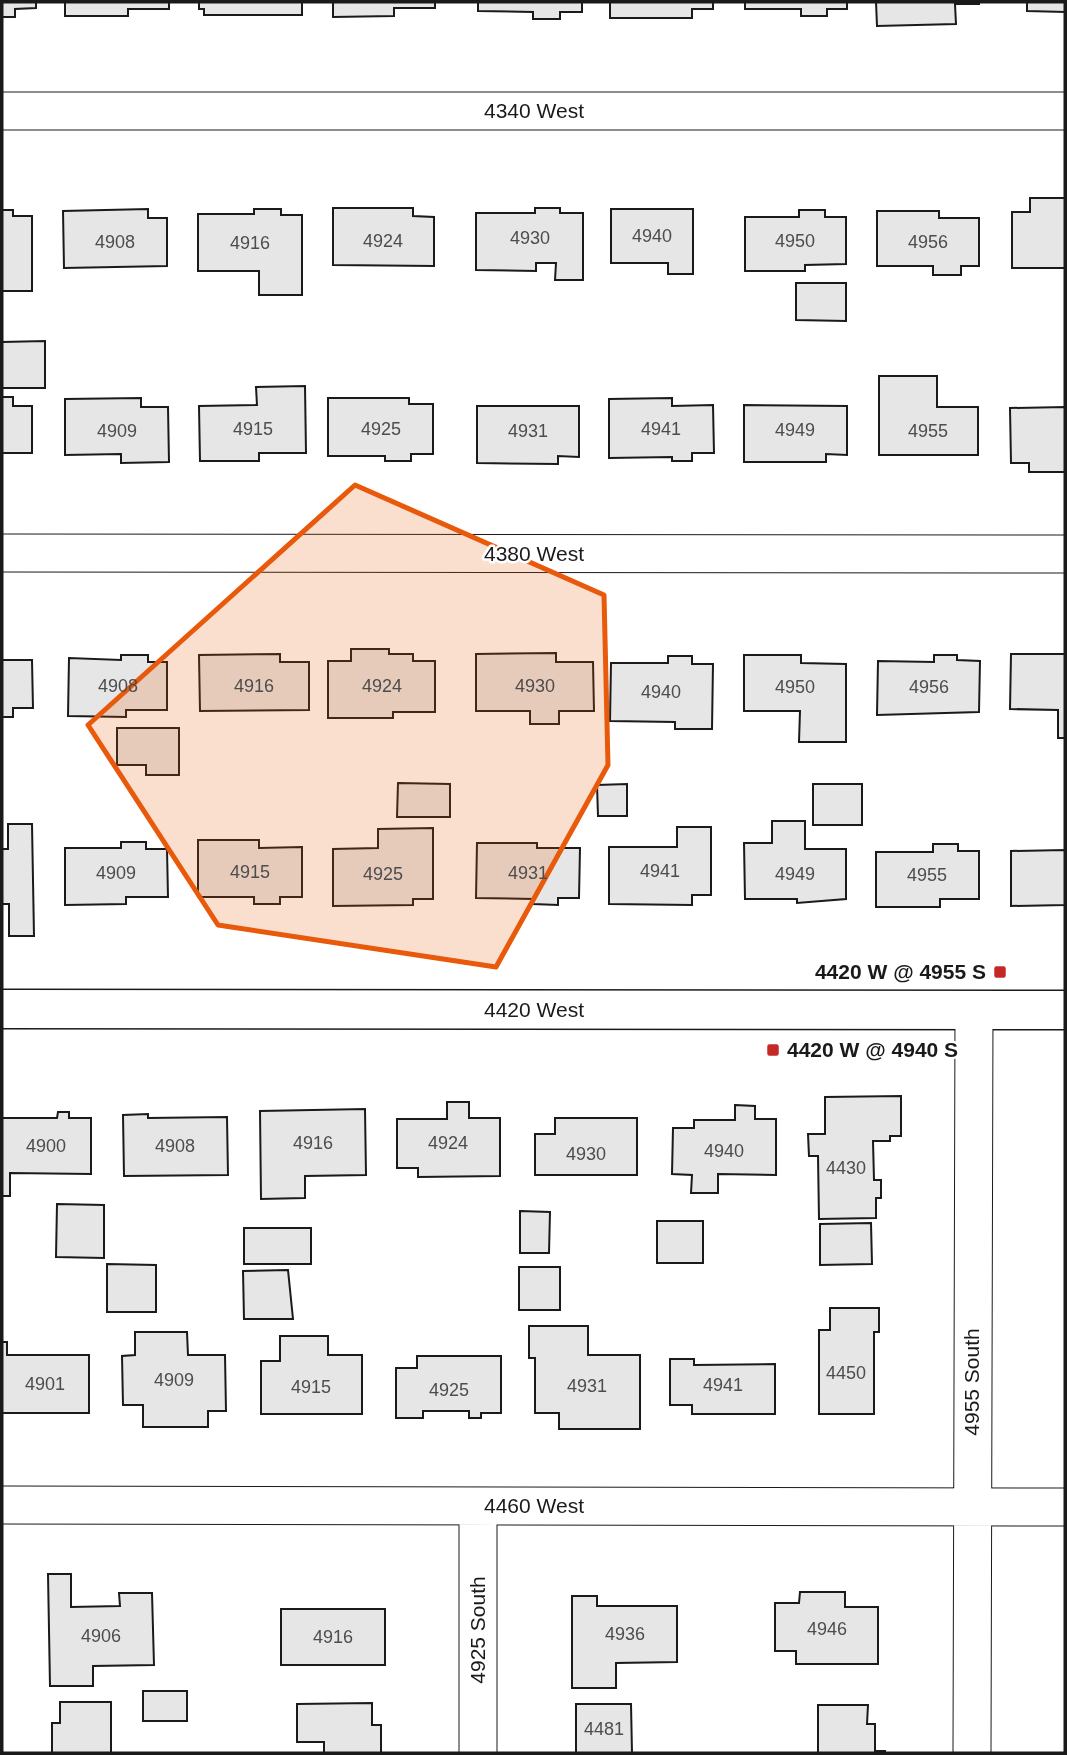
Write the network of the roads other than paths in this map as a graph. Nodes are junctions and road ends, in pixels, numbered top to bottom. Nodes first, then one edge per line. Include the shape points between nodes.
1 (2, 111) edge
2 (1065, 111) edge
3 (2, 553) edge
4 (1065, 554) edge
5 (2, 1009) edge
6 (974, 1010) junction
7 (1065, 1010) edge
8 (2, 1506) edge
9 (478, 1506) junction
10 (972, 1507) junction
11 (1065, 1507) edge
12 (478, 1753) edge
13 (972, 1753) edge

1 - 2 street, 4340 West
3 - 4 street, 4380 West
5 - 6 street, 4420 West
6 - 7 street, 4420 West
6 - 10 street, 4955 South
8 - 9 street, 4460 West
9 - 10 street, 4460 West
9 - 12 street, 4925 South
10 - 11 street, 4460 West
10 - 13 street, 4955 South

